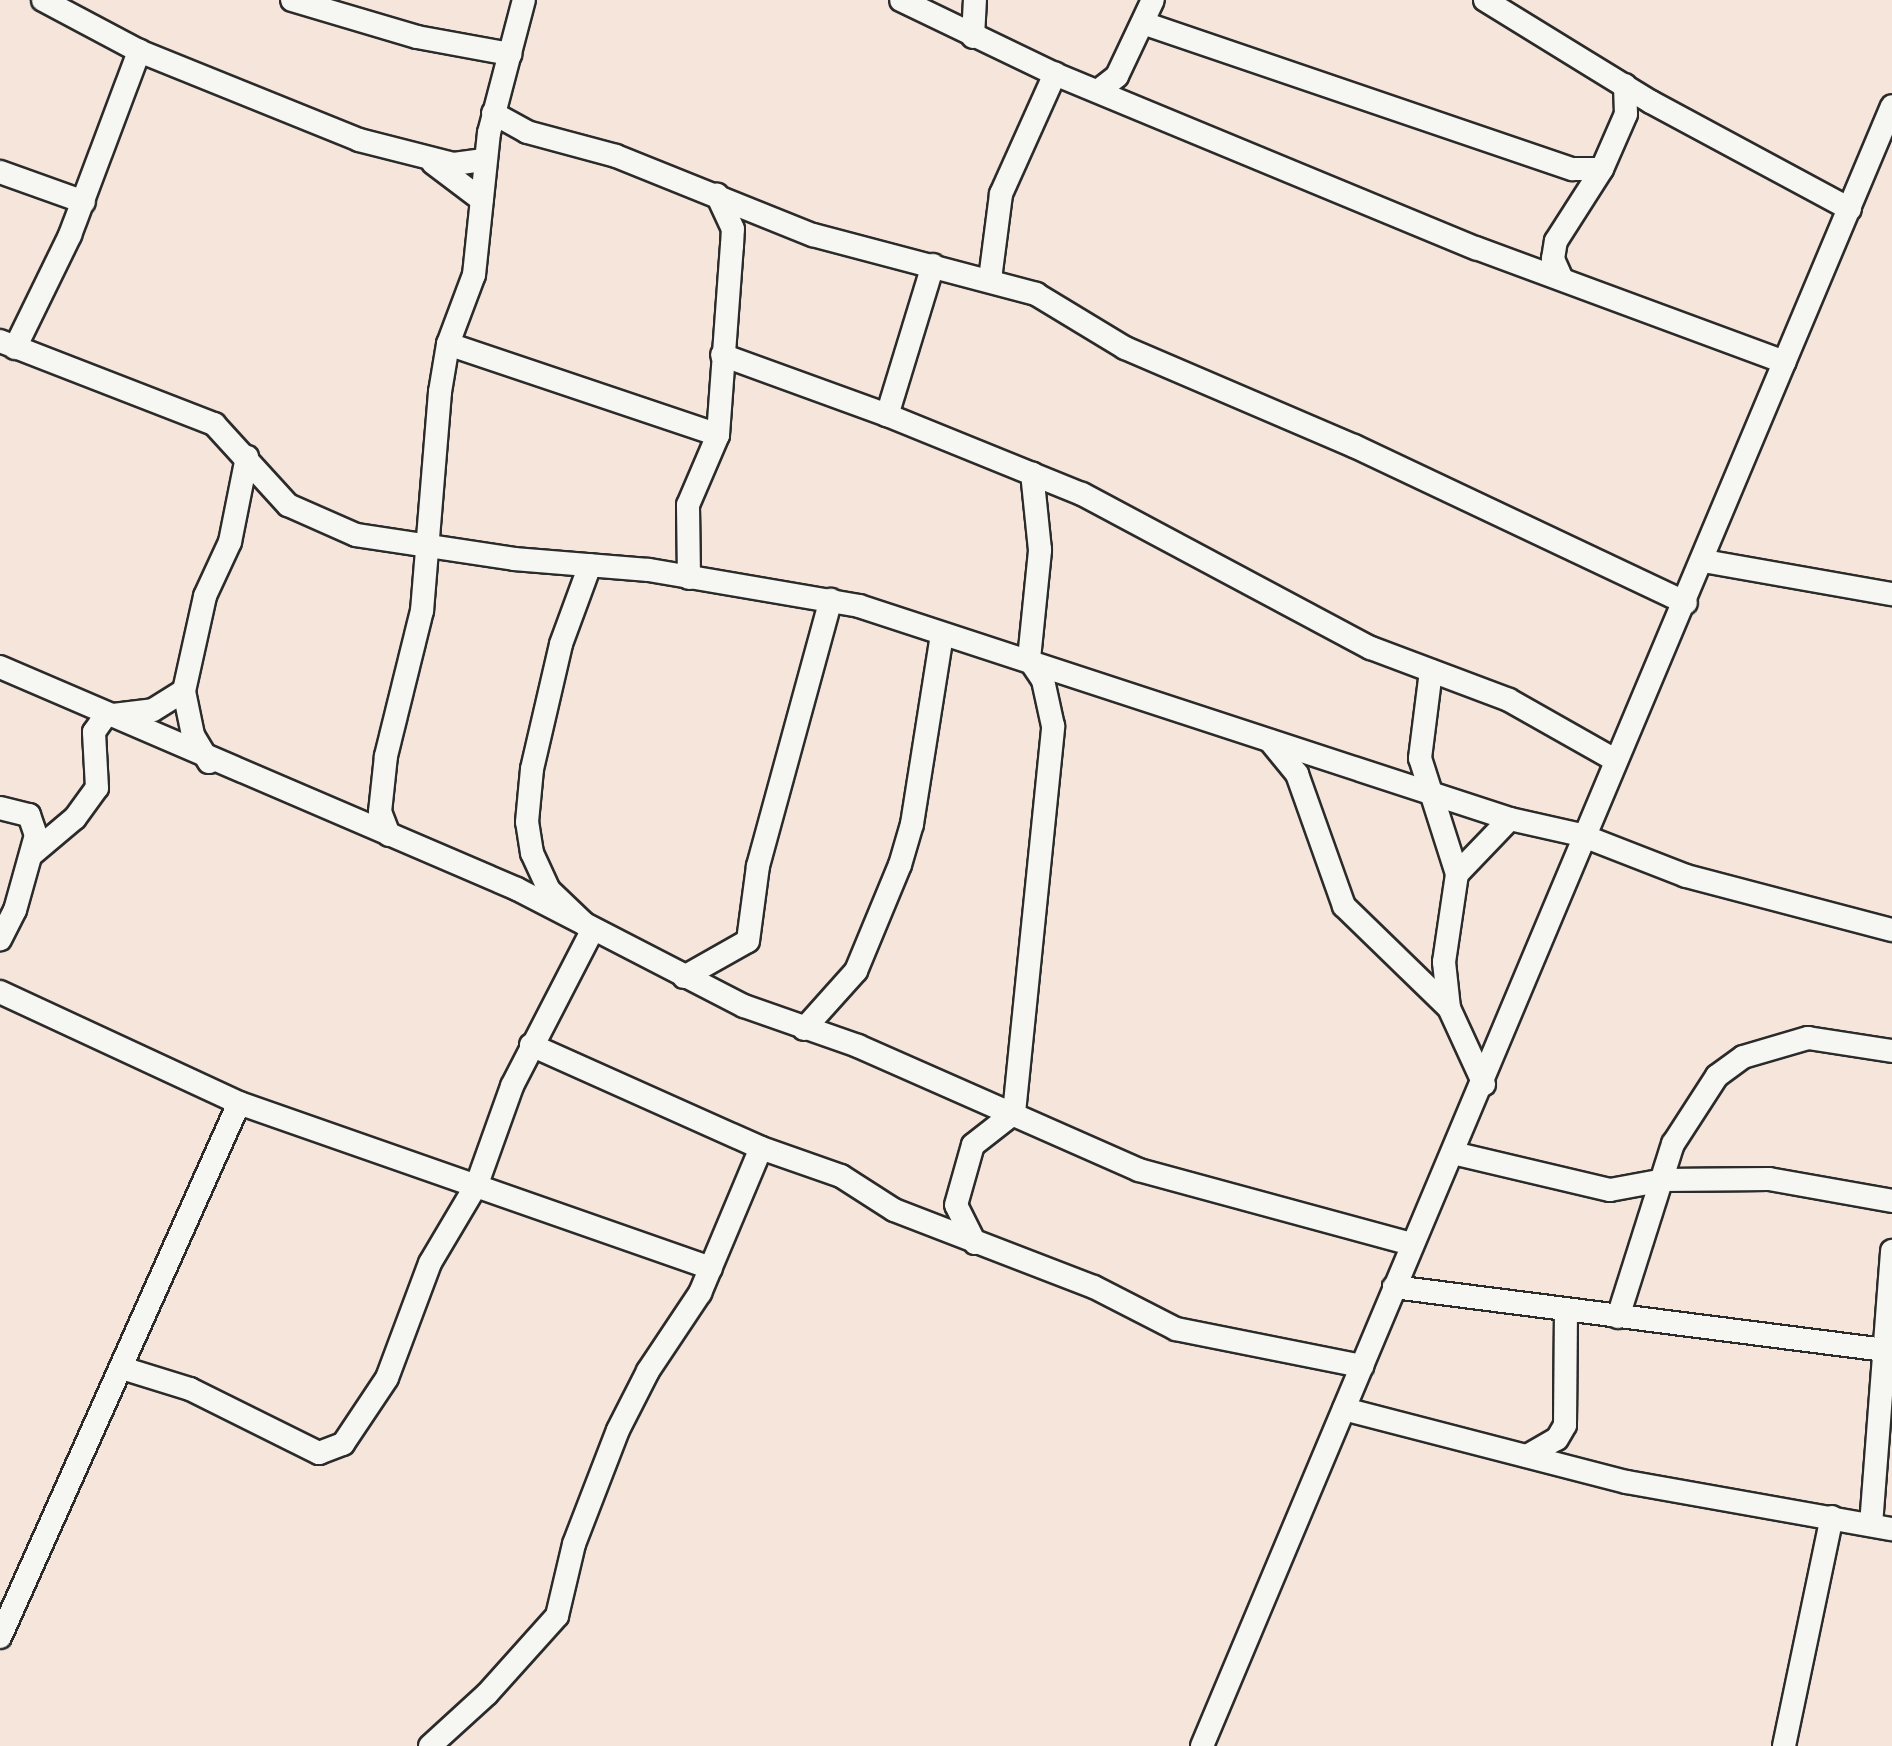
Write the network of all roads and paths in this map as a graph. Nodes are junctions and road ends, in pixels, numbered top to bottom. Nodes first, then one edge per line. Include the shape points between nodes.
1 (43, 0) edge
2 (292, 0) edge
3 (524, 0) edge
4 (901, 0) edge
5 (975, 0) edge
6 (1153, 0) edge
7 (1485, 0) edge
8 (71, 8) edge
9 (1143, 23) junction
10 (973, 37) junction
11 (139, 51) junction
12 (510, 54) junction
13 (1055, 74) junction
14 (1625, 85) junction
15 (1098, 91) junction
16 (1651, 102) junction
17 (1892, 106) edge
18 (493, 113) junction
19 (1626, 114) junction
20 (428, 160) junction
21 (484, 160) junction
22 (1573, 169) junction
23 (1602, 169) junction
24 (0, 172) edge
25 (717, 195) junction
26 (1584, 198) junction
27 (482, 200) junction
28 (84, 202) junction
29 (1850, 209) junction
30 (933, 265) junction
31 (1561, 277) junction
32 (990, 279) junction
33 (448, 344) junction
34 (7, 345) edge
35 (722, 355) junction
36 (1785, 362) junction
37 (887, 415) junction
38 (718, 435) junction
39 (247, 457) junction
40 (1032, 473) junction
41 (424, 548) junction
42 (1704, 561) junction
43 (590, 565) junction
44 (689, 578) junction
45 (1892, 594) edge
46 (831, 600) junction
47 (1686, 603) junction
48 (942, 634) junction
49 (1029, 659) junction
50 (0, 667) edge
51 (1431, 671) junction
52 (184, 691) junction
53 (105, 716) junction
54 (1269, 740) junction
55 (1615, 760) junction
56 (209, 762) junction
57 (1426, 789) junction
58 (0, 808) edge
59 (370, 818) junction
60 (1510, 819) junction
61 (1581, 835) junction
62 (31, 855) junction
63 (1457, 874) junction
64 (1892, 930) edge
65 (592, 931) junction
66 (0, 939) edge
67 (684, 977) junction
68 (0, 992) edge
69 (1449, 1008) junction
70 (804, 1029) junction
71 (531, 1045) junction
72 (1892, 1051) edge
73 (1484, 1084) junction
74 (239, 1103) junction
75 (1014, 1113) junction
76 (761, 1148) junction
77 (1453, 1153) junction
78 (1664, 1180) junction
79 (477, 1184) junction
80 (1892, 1201) edge
81 (975, 1243) junction
82 (1412, 1244) junction
83 (1892, 1251) edge
84 (711, 1268) junction
85 (1394, 1287) junction
86 (1566, 1310) junction
87 (1618, 1317) junction
88 (1886, 1350) edge
89 (1362, 1366) junction
90 (122, 1368) junction
91 (1344, 1409) junction
92 (1527, 1456) junction
93 (1832, 1517) junction
94 (1882, 1527) edge
95 (0, 1637) edge
96 (430, 1746) edge
97 (1202, 1746) edge
98 (1784, 1746) edge

1 - 8 street
2 - 12 street via 417,37
3 - 12 street
4 - 10 street
5 - 10 street
6 - 9 street
7 - 14 street
8 - 11 street
9 - 15 street via 1117,76
9 - 22 street
10 - 13 street
11 - 20 street via 359,140
11 - 28 street
12 - 18 street
13 - 15 street
13 - 32 street via 1001,194
14 - 16 street
14 - 19 street
15 - 31 street
16 - 19 street
16 - 29 street
17 - 29 street
18 - 21 street
18 - 25 street via 527,132
19 - 23 street
20 - 21 street
20 - 27 street
21 - 27 street
22 - 23 street
22 - 26 street
23 - 26 street
24 - 28 street
25 - 30 street via 813,235
25 - 35 street via 733,229
26 - 31 street via 1556,241 1553,259
27 - 33 street via 474,275
28 - 34 street
29 - 36 street
30 - 32 street
30 - 37 street
31 - 36 street
32 - 47 street via 1036,294 1125,348 1354,446
33 - 38 street
33 - 41 street
34 - 39 street via 198,415 231,436
35 - 37 street
35 - 38 street
36 - 42 street
37 - 40 street
38 - 44 street via 688,505
39 - 41 street via 288,505 314,521
39 - 52 street via 230,542 205,596
40 - 49 street via 1040,550
40 - 51 street via 1270,590 1371,648
41 - 43 street
41 - 59 street via 422,611
42 - 45 street
42 - 47 street
43 - 44 street
43 - 65 street via 561,644 532,769 527,822 532,853 549,890
44 - 46 street
46 - 48 street
46 - 67 street via 758,866 748,941
47 - 55 street
48 - 49 street
48 - 70 street via 912,824 900,865 856,971
49 - 54 street
49 - 75 street via 1043,680 1053,726
50 - 53 street
51 - 55 street via 1509,700
51 - 57 street via 1420,749
52 - 53 street via 153,710
52 - 56 street via 193,735
53 - 56 street
53 - 62 street via 94,732 97,788 75,818
54 - 57 street
54 - 69 street via 1297,774 1344,906
55 - 61 street
56 - 59 street
57 - 60 street
57 - 63 street
58 - 62 street via 29,815 36,835
59 - 65 street via 389,835 517,889
60 - 61 street
60 - 63 street
61 - 64 street via 1686,876
61 - 73 street
62 - 66 street
63 - 69 street via 1444,962
65 - 67 street
65 - 71 street
67 - 70 street
68 - 74 street
69 - 73 street
70 - 75 street
71 - 76 street
71 - 79 street
72 - 78 street via 1808,1038 1743,1057 1717,1076 1683,1122
73 - 77 street
74 - 79 street
74 - 90 street
75 - 81 street via 973,1145 956,1205
75 - 82 street via 1139,1170
76 - 81 street via 841,1176 894,1210
76 - 84 street
77 - 78 street via 1610,1190
77 - 82 street
78 - 80 street via 1806,1181
78 - 87 street via 1644,1222
79 - 84 street
79 - 90 street via 430,1263 387,1378 343,1444 331,1450 291,1444 190,1389
81 - 89 street via 1094,1287 1176,1329
82 - 85 street
83 - 88 street
84 - 96 street via 618,1430 574,1544 557,1616 487,1694
85 - 86 street
85 - 89 street
86 - 87 street
86 - 92 street via 1565,1425 1557,1439
87 - 88 street
88 - 94 street
89 - 91 street
90 - 95 street
91 - 92 street
91 - 97 street
92 - 93 street via 1627,1482
93 - 94 street
93 - 98 street

